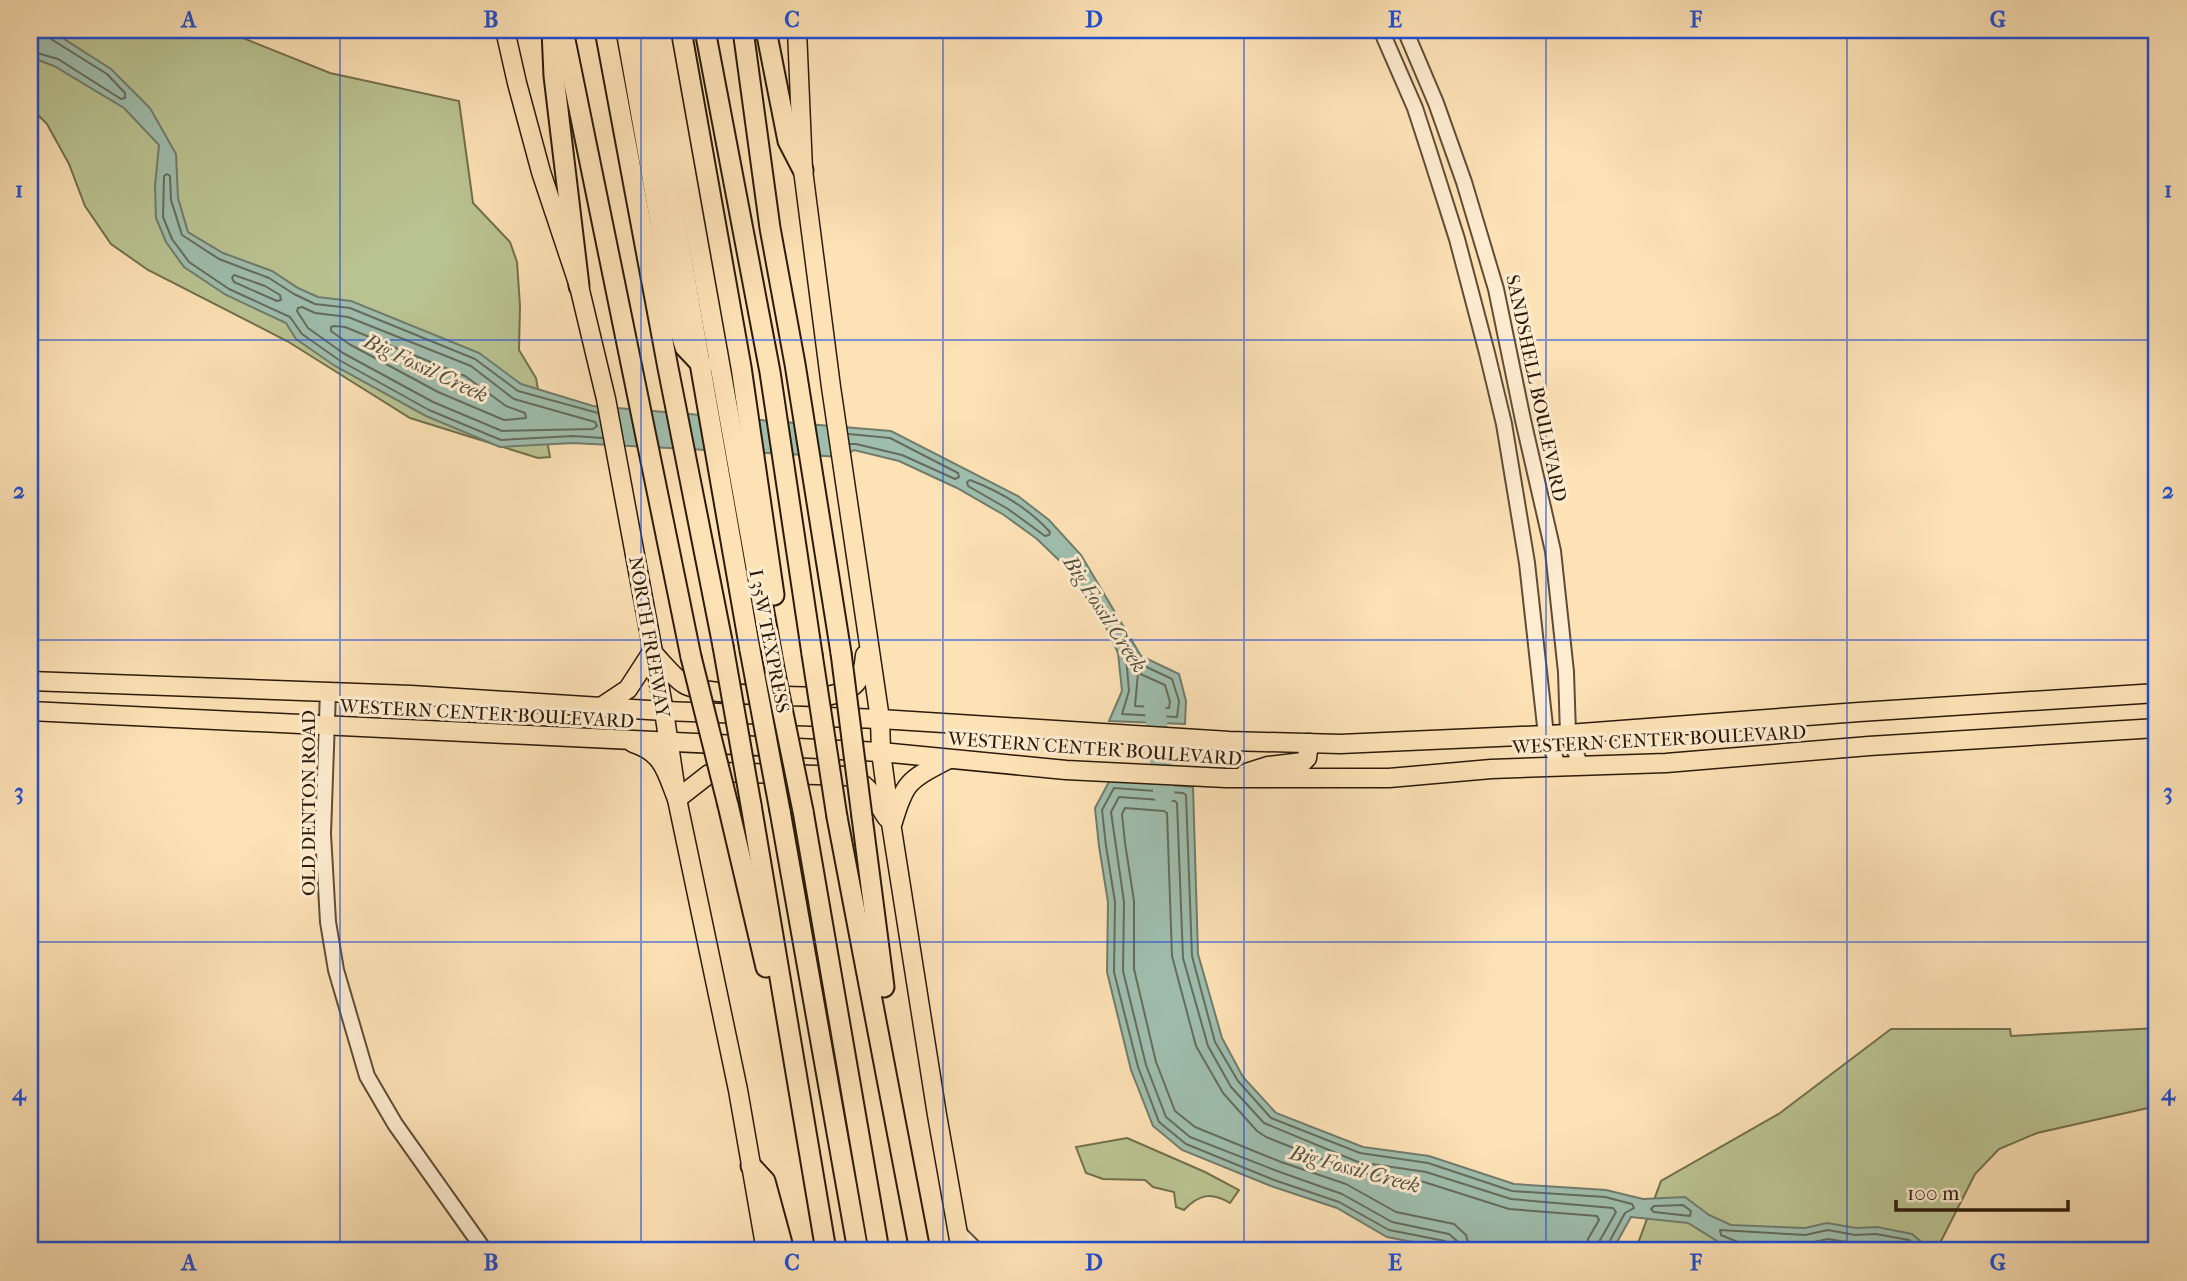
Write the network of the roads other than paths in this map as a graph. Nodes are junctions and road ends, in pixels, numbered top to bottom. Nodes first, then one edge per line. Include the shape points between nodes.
1 (505, 30) edge
2 (552, 30) edge
3 (563, 30) edge
4 (605, 30) edge
5 (626, 30) edge
6 (642, 30) edge
7 (660, 30) edge
8 (681, 30) edge
9 (705, 30) edge
10 (743, 30) edge
11 (765, 30) edge
12 (797, 30) edge
13 (1381, 30) edge
14 (1405, 30) edge
15 (803, 170) junction
16 (579, 286) junction
17 (711, 366) junction
18 (752, 494) junction
19 (867, 631) junction
20 (652, 652) junction
21 (30, 681) edge
22 (60, 682) junction
23 (328, 691) junction
24 (2157, 694) edge
25 (601, 707) junction
26 (30, 711) edge
27 (664, 711) junction
28 (58, 713) junction
29 (880, 719) junction
30 (327, 727) junction
31 (2157, 727) edge
32 (1568, 734) junction
33 (1546, 735) junction
34 (624, 740) junction
35 (669, 742) junction
36 (1308, 743) junction
37 (881, 752) junction
38 (948, 760) junction
39 (1581, 766) junction
40 (1559, 767) junction
41 (1226, 778) junction
42 (677, 799) junction
43 (892, 826) junction
44 (786, 1020) junction
45 (903, 1157) junction
46 (751, 1166) junction
47 (958, 1232) junction
48 (485, 1251) edge
49 (766, 1251) edge
50 (784, 1251) edge
51 (825, 1251) edge
52 (858, 1251) edge
53 (879, 1251) edge
54 (919, 1251) edge
55 (961, 1251) edge
56 (977, 1251) edge

1 - 16 main road, NORTH FREEWAY via 541,172
2 - 16 highway
3 - 44 highway, bridge via 691,657 773,995
4 - 44 highway, bridge via 723,646
5 - 17 highway via 677,325 685,347
6 - 17 highway, I 35W TEXPRESS
7 - 17 highway, I 35W TEXPRESS
8 - 18 highway via 740,367
9 - 45 highway, bridge via 770,372 838,817
10 - 45 highway, bridge via 770,228 841,653 880,967 906,1117
11 - 15 highway via 788,141
12 - 15 main road
13 - 33 street, SANDSHELL BOULEVARD via 1415,108 1453,227 1504,424 1527,563
14 - 32 street, SANDSHELL BOULEVARD via 1464,182 1501,309 1553,551
15 - 19 main road
16 - 20 main road, NORTH FREEWAY via 622,482
17 - 18 highway, I 35W TEXPRESS
17 - 52 highway, I 35W TEXPRESS, bridge via 722,492
18 - 53 highway, I 35W TEXPRESS, bridge via 781,650 775,674
19 - 20 main road via 863,675 847,690 822,697 695,688
19 - 29 main road
20 - 25 main road via 628,689
20 - 27 main road, NORTH FREEWAY
21 - 22 main road, WESTERN CENTER BOULEVARD
22 - 23 main road, WESTERN CENTER BOULEVARD
22 - 28 main road
23 - 25 main road, WESTERN CENTER BOULEVARD
23 - 30 street, OLD DENTON ROAD
24 - 32 main road, WESTERN CENTER BOULEVARD
25 - 27 main road, WESTERN CENTER BOULEVARD
26 - 28 main road, WESTERN CENTER BOULEVARD
27 - 29 main road, WESTERN CENTER BOULEVARD
27 - 35 main road, NORTH FREEWAY
28 - 30 main road, WESTERN CENTER BOULEVARD
29 - 36 main road, WESTERN CENTER BOULEVARD
29 - 37 main road
30 - 34 main road, WESTERN CENTER BOULEVARD
30 - 48 street, OLD DENTON ROAD via 323,834 328,922 336,970 367,1076 395,1124
31 - 39 main road, WESTERN CENTER BOULEVARD
32 - 33 main road, WESTERN CENTER BOULEVARD
32 - 39 street, SANDSHELL BOULEVARD
33 - 36 main road, WESTERN CENTER BOULEVARD
33 - 40 street, SANDSHELL BOULEVARD
34 - 35 main road, WESTERN CENTER BOULEVARD
34 - 42 main road via 660,757
35 - 37 main road, WESTERN CENTER BOULEVARD
35 - 42 main road, NORTH FREEWAY
36 - 41 main road via 1303,762
37 - 38 main road, WESTERN CENTER BOULEVARD
37 - 43 main road
38 - 41 main road, WESTERN CENTER BOULEVARD
38 - 43 main road via 918,776 902,792
39 - 40 main road, WESTERN CENTER BOULEVARD
40 - 41 main road, WESTERN CENTER BOULEVARD via 1389,778
42 - 43 main road via 709,774 720,772 847,776 868,787
42 - 46 main road, NORTH FREEWAY
43 - 47 main road
44 - 51 highway
45 - 54 highway
46 - 49 main road, NORTH FREEWAY
46 - 50 highway via 765,1181
47 - 55 main road
47 - 56 street

